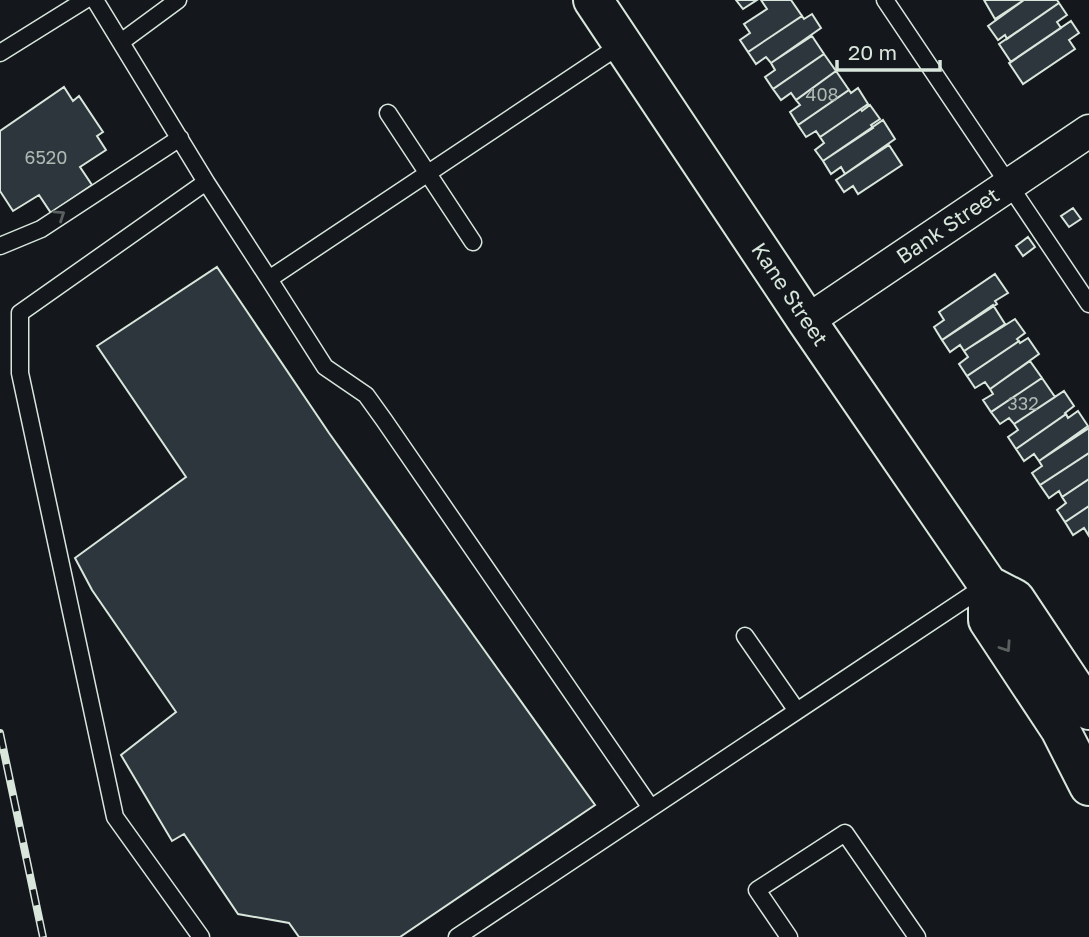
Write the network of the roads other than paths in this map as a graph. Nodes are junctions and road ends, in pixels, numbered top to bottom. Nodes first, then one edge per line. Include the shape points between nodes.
1 (85, 0) edge
2 (94, 0) edge
3 (178, 0) edge
4 (593, 0) edge
5 (885, 0) edge
6 (121, 42) junction
7 (622, 44) junction
8 (0, 53) edge
9 (388, 113) dead end
10 (1089, 131) edge
11 (180, 138) junction
12 (428, 173) junction
13 (206, 182) junction
14 (1009, 185) junction
15 (472, 242) dead end
16 (0, 246) edge
17 (269, 279) junction
18 (1089, 304) edge
19 (807, 321) junction
20 (988, 585) junction
21 (745, 636) dead end
22 (1089, 710) edge
23 (797, 711) junction
24 (1089, 786) edge
25 (651, 808) junction
26 (201, 937) edge
27 (457, 937) edge
28 (789, 937) edge
29 (917, 937) edge

1 - 8 lane
2 - 6 lane
3 - 6 lane
4 - 7 main road, Kane Street
5 - 14 lane
6 - 11 lane
7 - 12 lane
7 - 19 main road, Kane Street
9 - 12 lane
10 - 14 street, Bank Street
11 - 13 lane
16 -> 11 lane via 41,229
12 - 15 lane
12 - 17 lane
13 - 17 lane
13 - 26 lane via 20,313 20,373 115,817
14 - 18 lane
14 - 19 street, Bank Street
17 - 25 lane via 325,367 366,395
19 - 20 main road, Kane Street
20 - 22 main road, Kane Street via 1016,599
20 - 23 lane
20 -> 24 main road via 988,620 1060,729
21 - 23 lane
23 - 25 lane
25 - 27 lane
28 - 29 lane via 757,890 845,833

